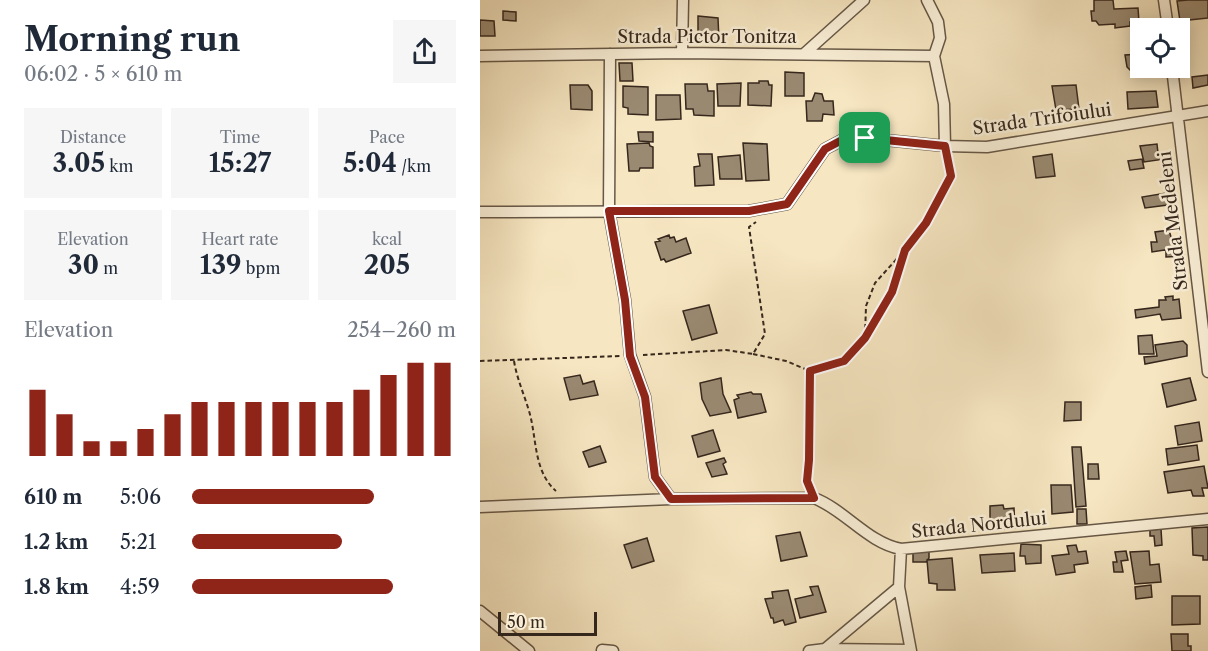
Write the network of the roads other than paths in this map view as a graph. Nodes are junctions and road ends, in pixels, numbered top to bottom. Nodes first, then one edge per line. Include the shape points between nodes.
1 (683, 0) edge
2 (864, 0) edge
3 (927, 0) edge
4 (1164, 0) edge
5 (1167, 18) edge
6 (682, 53) junction
7 (805, 53) junction
8 (609, 54) junction
9 (480, 56) edge
10 (934, 56) junction
11 (1173, 78) edge
12 (1208, 111) edge
13 (1178, 115) junction
14 (945, 146) junction
15 (609, 211) junction
16 (480, 212) edge
17 (1203, 300) edge
18 (1208, 372) edge
19 (671, 499) junction
20 (480, 507) edge
21 (1208, 519) edge
22 (901, 549) junction
23 (899, 587) junction
24 (480, 611) edge
25 (825, 649) junction
26 (529, 651) edge
27 (809, 651) edge
28 (910, 651) edge

1 - 6 street
2 - 7 street
3 - 10 street via 938,22 940,38
4 - 5 street
6 - 7 street, Strada Pictor Tonitza
6 - 8 street, Strada Pictor Tonitza
7 - 10 street, Strada Pictor Tonitza
8 - 9 street, Strada Pictor Tonitza
8 - 15 street
10 - 14 street via 944,104
11 - 13 street, Strada Medeleni
12 - 13 street, Strada Trifoiului
13 - 14 street, Strada Trifoiului via 987,147
13 - 17 street, Strada Medeleni
14 - 15 street, Strada Trifoiului via 865,138 842,140 825,149 787,204 749,211
15 - 16 street, Strada Trifoiului
15 - 19 street via 625,300 630,356 645,397 655,477
17 - 18 street, Strada Medeleni
19 - 20 street, Strada Nordului
19 - 22 street, Strada Nordului via 814,498 828,503 888,547
21 - 22 street, Strada Nordului
22 - 23 street
23 - 25 street
23 - 28 street
24 - 26 street
25 - 27 street
25 - 28 street

